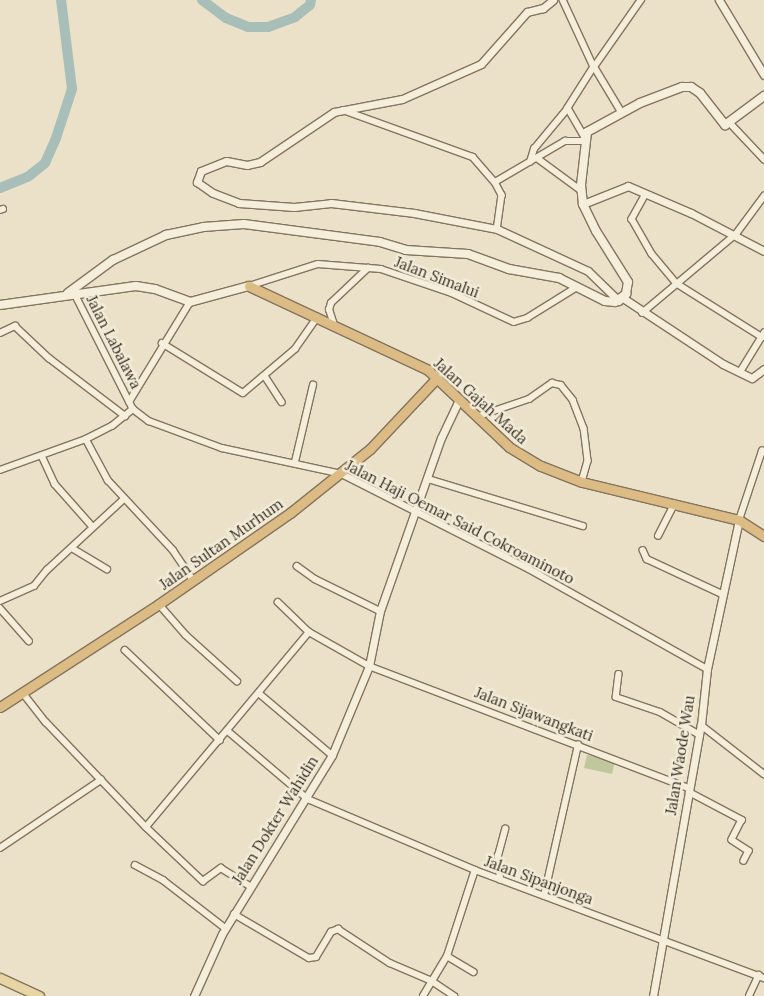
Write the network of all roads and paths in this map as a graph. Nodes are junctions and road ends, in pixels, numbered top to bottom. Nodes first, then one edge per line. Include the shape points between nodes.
1 (553, 0) edge
2 (562, 0) edge
3 (641, 0) edge
4 (719, 0) edge
5 (594, 67) junction
6 (764, 75) edge
7 (764, 96) edge
8 (568, 108) junction
9 (341, 109) junction
10 (621, 112) junction
11 (730, 123) junction
12 (585, 139) junction
13 (537, 158) junction
14 (764, 159) edge
15 (530, 162) junction
16 (495, 182) junction
17 (582, 191) junction
18 (646, 194) junction
19 (764, 196) edge
20 (583, 204) junction
21 (497, 229) junction
22 (736, 234) junction
23 (764, 251) edge
24 (368, 268) junction
25 (676, 283) junction
26 (249, 286) junction
27 (577, 286) junction
28 (72, 292) junction
29 (621, 299) junction
30 (190, 302) junction
31 (0, 305) edge
32 (642, 313) junction
33 (318, 316) junction
34 (334, 325) junction
35 (0, 334) edge
36 (763, 335) edge
37 (162, 343) junction
38 (764, 368) edge
39 (740, 372) junction
40 (265, 376) junction
41 (437, 378) junction
42 (313, 385) dead end
43 (459, 400) junction
44 (129, 402) junction
45 (282, 402) dead end
46 (133, 409) junction
47 (125, 416) junction
48 (476, 417) junction
49 (86, 439) junction
50 (764, 452) edge
51 (42, 456) junction
52 (295, 462) junction
53 (0, 470) edge
54 (342, 474) junction
55 (428, 479) junction
56 (582, 482) junction
57 (124, 499) junction
58 (674, 504) junction
59 (416, 511) junction
60 (739, 520) junction
61 (583, 526) dead end
62 (93, 527) junction
63 (658, 536) dead end
64 (764, 536) edge
65 (72, 548) junction
66 (643, 550) dead end
67 (297, 566) dead end
68 (107, 569) dead end
69 (194, 580) junction
70 (722, 594) junction
71 (0, 601) edge
72 (278, 602) dead end
73 (159, 604) junction
74 (0, 608) edge
75 (380, 610) junction
76 (309, 632) junction
77 (29, 641) dead end
78 (126, 650) dead end
79 (369, 666) junction
80 (706, 668) junction
81 (619, 674) dead end
82 (237, 681) dead end
83 (23, 692) junction
84 (260, 694) junction
85 (0, 707) edge
86 (702, 725) junction
87 (228, 731) junction
88 (700, 735) junction
89 (220, 740) junction
90 (578, 745) junction
91 (332, 755) junction
92 (764, 774) edge
93 (101, 780) junction
94 (689, 790) junction
95 (308, 798) junction
96 (146, 826) junction
97 (506, 829) dead end
98 (0, 848) edge
99 (744, 861) dead end
100 (135, 865) dead end
101 (475, 870) junction
102 (500, 880) junction
103 (250, 887) junction
104 (544, 896) junction
105 (234, 914) junction
106 (225, 928) junction
107 (663, 938) junction
108 (448, 956) junction
109 (474, 972) dead end
110 (762, 977) edge
111 (0, 978) edge
112 (432, 981) junction
113 (0, 983) edge
114 (28, 996) edge
115 (40, 996) edge
116 (194, 996) edge
117 (422, 996) edge
118 (454, 996) edge
119 (654, 996) edge
120 (749, 996) edge

1 - 9 street via 543,8 527,12 481,64 402,99
2 - 5 street
3 - 5 street
4 - 6 street
5 - 8 street
5 - 10 street
7 - 11 main road
8 - 12 street
8 - 15 street via 534,149
9 - 16 street via 473,157
9 - 21 street via 253,165 226,161 201,171 197,182 213,193 239,203 294,207 331,203 414,213
10 - 11 main road via 665,93 691,88 700,93 720,122
10 - 12 main road via 591,128
11 - 14 street
12 - 13 street via 565,141
12 - 17 main road
13 - 15 street
13 - 17 street
15 - 16 street
16 - 21 street via 502,195
17 - 20 main road
18 - 20 street via 624,187
18 - 22 street
18 - 25 street via 632,221 652,254
19 - 22 street
20 - 29 main road via 628,282
21 - 29 street via 588,271
22 - 23 street
22 - 25 street
24 - 26 street, Jalan Simalui via 318,264
24 - 27 street, Jalan Simalui via 396,272 452,293 514,322 527,318
24 - 34 street via 330,303
25 - 32 street
25 - 36 street
26 - 30 main road
26 - 33 highway, Jalan Gajah Mada
27 - 28 main road via 559,278 509,269 468,254 406,250 380,242 244,224 203,227 166,235 113,260
27 - 29 main road via 608,302
28 - 30 main road via 136,286 156,289
28 - 31 main road, Jalan Labalawa
28 - 44 street, Jalan Labalawa
29 - 32 street
30 - 37 street
32 - 39 street
33 - 34 highway, Jalan Gajah Mada
33 - 40 street via 295,349
34 - 41 highway, Jalan Gajah Mada via 416,363
35 - 47 street via 15,326 49,358
36 - 39 street
37 - 40 street via 240,393
37 - 44 street
38 - 39 street via 752,378
40 - 45 street
41 - 43 highway, Jalan Gajah Mada
41 - 54 highway, Jalan Sultan Murhum
42 - 52 street
43 - 48 highway, Jalan Gajah Mada
43 - 55 street, Jalan Dokter Wahidin via 441,438
44 - 46 street, Jalan Labalawa
46 - 47 street, Jalan Labalawa
46 - 52 street, Jalan Haji Oemar Said Cokroaminoto via 168,430 222,448
47 - 49 street, Jalan Labalawa
48 - 56 highway, Jalan Gajah Mada via 521,455
48 - 56 street via 529,399 552,383 561,385 573,400 584,428 588,461
49 - 51 street, Jalan Labalawa
49 - 57 street via 108,480
50 - 60 street
51 - 53 street, Jalan Labalawa
51 - 62 street via 55,484
52 - 54 street, Jalan Haji Oemar Said Cokroaminoto
54 - 59 street, Jalan Haji Oemar Said Cokroaminoto
54 - 69 highway, Jalan Sultan Murhum
55 - 59 street, Jalan Dokter Wahidin
55 - 61 street
56 - 58 highway, Jalan Gajah Mada
57 - 62 street
57 - 69 street via 173,550
58 - 60 highway, Jalan Gajah Mada
58 - 63 street
59 - 75 street, Jalan Dokter Wahidin
59 - 80 street, Jalan Haji Oemar Said Cokroaminoto via 529,569
60 - 64 highway, Jalan Gajah Mada
60 - 70 street, Jalan Waode Wau
62 - 65 street
65 - 68 street
65 - 71 street via 26,592
66 - 70 street via 647,559
67 - 75 street via 315,579
69 - 73 highway, Jalan Sultan Murhum
70 - 80 street, Jalan Waode Wau
72 - 76 street, Jalan Sijawangkati
73 - 82 street via 186,635
73 - 83 highway, Jalan Sultan Murhum
74 - 77 street
75 - 79 street, Jalan Dokter Wahidin
76 - 79 street, Jalan Sijawangkati
76 - 84 street
78 - 89 street
79 - 90 street, Jalan Sijawangkati
79 - 91 street, Jalan Dokter Wahidin
80 - 86 street, Jalan Waode Wau
81 - 88 street via 616,697 660,712
83 - 85 highway, Jalan Sultan Murhum
83 - 93 street
84 - 87 street
84 - 91 street
86 - 88 street, Jalan Waode Wau
86 - 92 street
87 - 89 street
87 - 95 street, Jalan Sipanjonga
88 - 94 street, Jalan Waode Wau
89 - 96 street
90 - 94 street, Jalan Sijawangkati
90 - 104 street
91 - 95 street, Jalan Dokter Wahidin
93 - 96 street
93 - 98 street
94 - 99 street, Jalan Sijawangkati via 742,820 732,840 749,851
94 - 107 street, Jalan Waode Wau
95 - 101 street, Jalan Sipanjonga
95 - 103 street, Jalan Dokter Wahidin
96 - 103 street via 203,881 221,868
97 - 102 street via 498,856
100 - 106 street via 163,880
101 - 102 street, Jalan Sipanjonga
101 - 108 street
102 - 104 street, Jalan Sipanjonga
103 - 105 street, Jalan Dokter Wahidin
104 - 107 street, Jalan Sipanjonga
105 - 106 street, Jalan Dokter Wahidin
105 - 112 street via 309,958 316,957 331,932 338,928 390,964
106 - 116 street, Jalan Dokter Wahidin
107 - 110 street, Jalan Sipanjonga
107 - 119 street, Jalan Waode Wau
108 - 109 street
108 - 112 street
110 - 120 street
111 - 115 main road
112 - 117 street
112 - 118 street
113 - 114 main road

